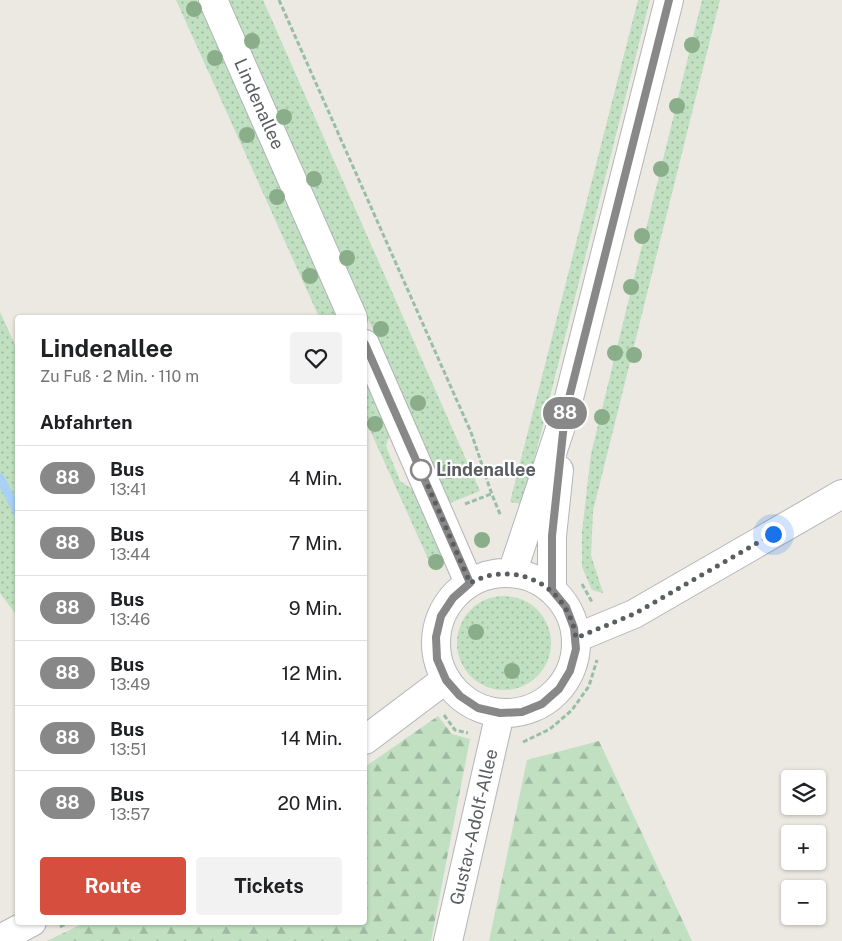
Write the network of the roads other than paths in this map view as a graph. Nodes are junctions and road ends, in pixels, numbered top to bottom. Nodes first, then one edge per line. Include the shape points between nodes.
1 (213, 0) edge
2 (668, 0) edge
3 (352, 315) edge
4 (367, 349) edge
5 (565, 414) junction
6 (842, 494) edge
7 (512, 573) junction
8 (470, 583) junction
9 (552, 590) junction
10 (588, 633) junction
11 (446, 680) junction
12 (497, 726) junction
13 (367, 739) edge
14 (26, 925) edge
15 (0, 939) edge
16 (448, 941) edge

1 - 3 street, Lindenallee
2 - 5 street
4 - 8 street
5 - 7 street
5 - 9 street via 552,536
6 - 10 street via 634,614
7 - 8 street via 490,575
7 - 9 street via 533,578
8 - 11 street via 453,598 441,616 436,637 437,659
9 - 10 street via 566,607 574,628
10 - 12 street via 576,649 570,671 559,689 542,704
11 - 12 street via 460,696
11 - 13 street
12 - 16 street, Gustav-Adolf-Allee
14 - 15 street

